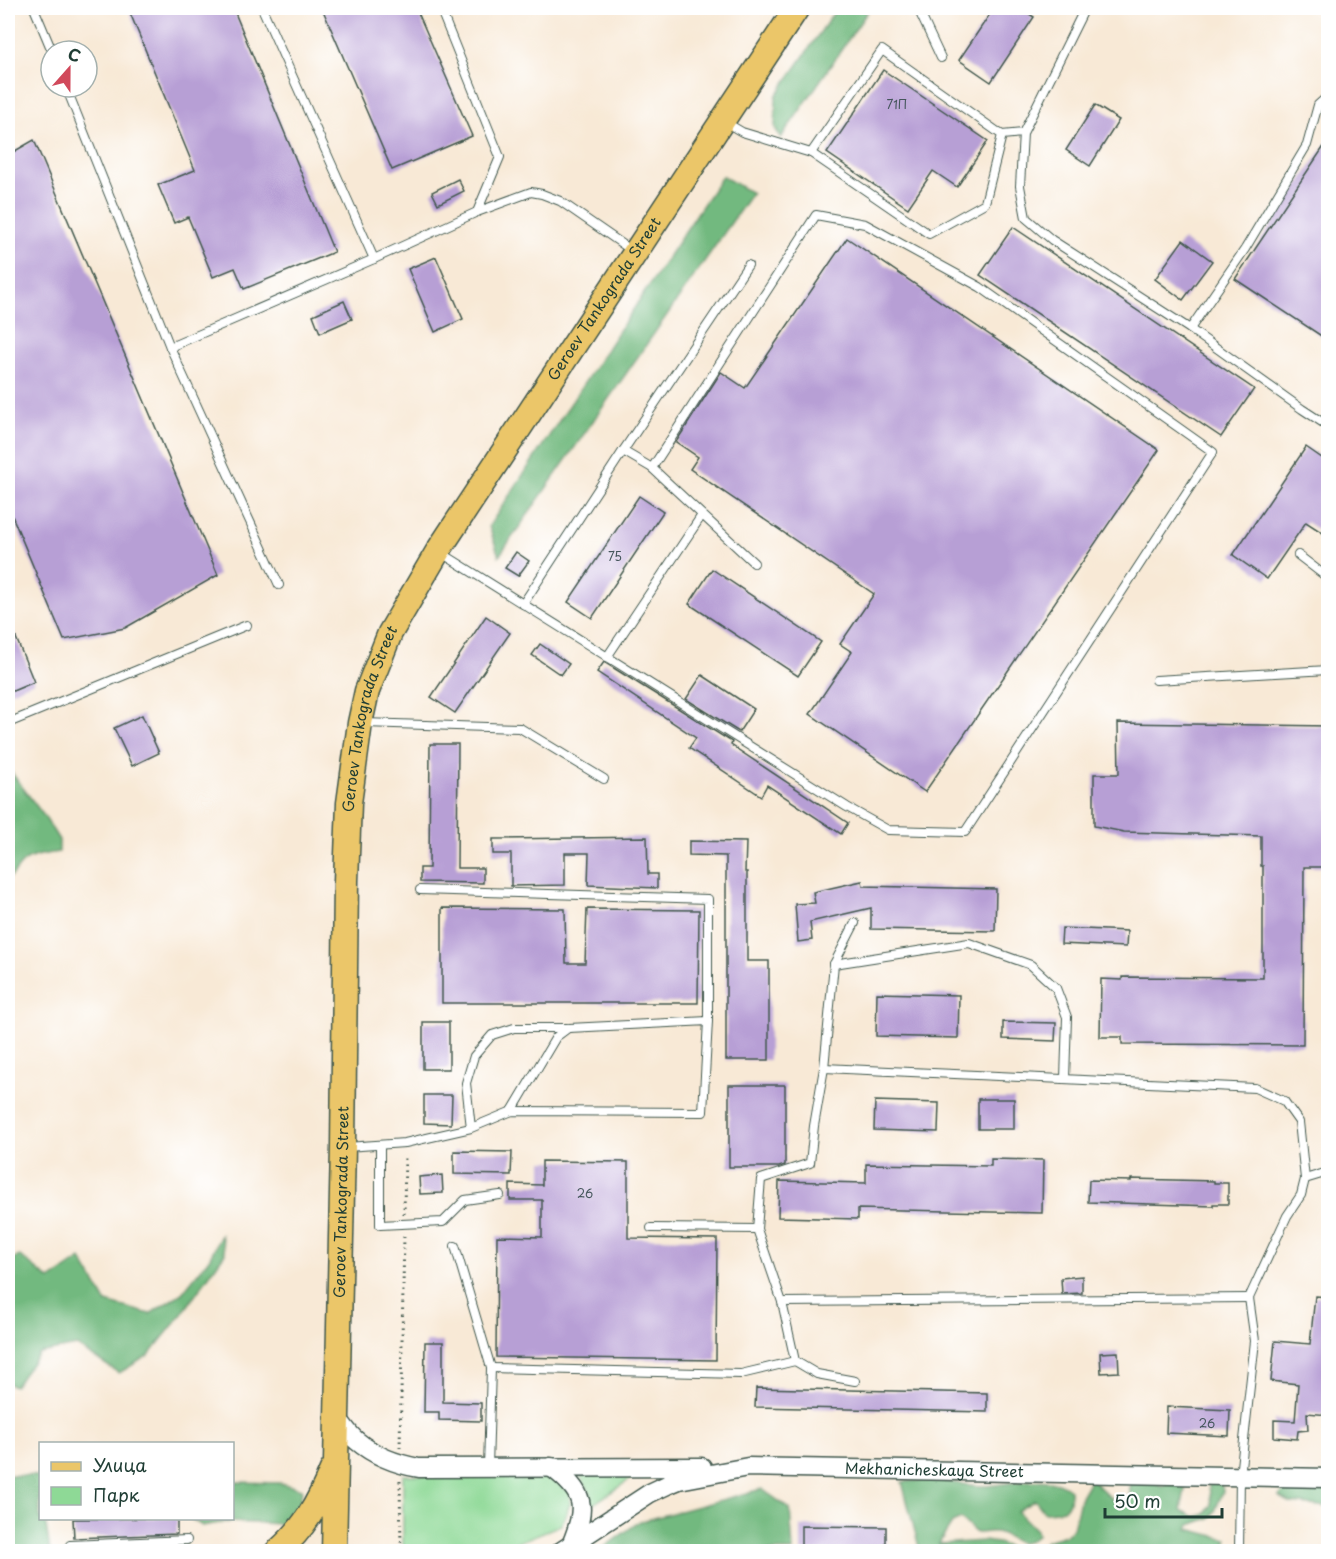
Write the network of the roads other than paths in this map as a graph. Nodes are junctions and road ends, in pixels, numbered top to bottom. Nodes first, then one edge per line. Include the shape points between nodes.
1 (34, 8) edge
2 (262, 8) edge
3 (440, 8) edge
4 (797, 8) edge
5 (924, 8) edge
6 (1085, 8) edge
7 (46, 39) edge
8 (941, 58) dead end
9 (1329, 96) edge
10 (71, 99) edge
11 (722, 121) junction
12 (1023, 132) junction
13 (1002, 135) junction
14 (811, 153) junction
15 (477, 212) junction
16 (635, 253) junction
17 (374, 259) junction
18 (748, 265) dead end
19 (1190, 329) junction
20 (170, 347) junction
21 (1329, 426) edge
22 (623, 451) junction
23 (652, 468) junction
24 (702, 515) junction
25 (438, 551) junction
26 (1298, 555) dead end
27 (754, 563) dead end
28 (1329, 578) edge
29 (279, 585) dead end
30 (523, 604) junction
31 (247, 625) dead end
32 (608, 657) junction
33 (1329, 670) edge
34 (1156, 681) dead end
35 (8, 723) edge
36 (360, 723) junction
37 (604, 779) dead end
38 (420, 890) dead end
39 (855, 923) dead end
40 (834, 964) junction
41 (708, 1021) junction
42 (569, 1028) junction
43 (824, 1068) junction
44 (1065, 1079) junction
45 (512, 1110) junction
46 (471, 1128) junction
47 (380, 1145) junction
48 (343, 1147) junction
49 (1329, 1172) edge
50 (1305, 1179) junction
51 (500, 1195) dead end
52 (651, 1228) dead end
53 (757, 1229) junction
54 (455, 1246) dead end
55 (1249, 1298) junction
56 (782, 1302) junction
57 (795, 1361) junction
58 (491, 1368) junction
59 (855, 1381) dead end
60 (338, 1419) junction
61 (337, 1457) junction
62 (551, 1467) junction
63 (748, 1467) junction
64 (488, 1468) junction
65 (1240, 1476) junction
66 (1329, 1478) edge
67 (187, 1540) dead end
68 (565, 1548) edge
69 (71, 1551) edge
70 (277, 1551) edge
71 (334, 1551) edge
72 (1239, 1551) edge

1 - 7 lane
2 - 17 lane
3 - 15 lane via 500,157
4 - 11 main road, Geroev Tankograda Street
5 - 8 lane via 920,13
6 - 12 lane
9 - 19 lane via 1318,105 1307,145 1245,249
10 - 20 lane
11 - 14 lane via 742,132
11 - 16 main road, Geroev Tankograda Street
12 - 13 lane
12 - 19 lane via 1020,186 1026,218 1052,240
13 - 14 lane via 882,50
13 - 14 lane via 985,203 929,234
15 - 16 lane via 531,192 542,194 560,201
15 - 17 lane
16 - 25 main road, Geroev Tankograda Street
17 - 20 lane
18 - 22 lane
19 - 21 lane
20 - 29 lane
22 - 23 lane
22 - 30 lane
23 - 24 lane
23 - 32 lane via 816,215 865,224 980,287 1213,452 965,832 888,830
24 - 27 lane
24 - 32 lane
25 - 30 lane
25 - 36 main road, Geroev Tankograda Street via 390,633 367,691
26 - 28 lane
30 - 32 lane
31 - 35 lane
33 - 34 lane
36 - 37 lane via 520,728
36 - 48 main road, Geroev Tankograda Street via 349,803
38 - 41 lane via 708,898
39 - 40 lane
40 - 43 lane
40 - 44 lane via 969,943 1032,964 1056,988 1067,1017
41 - 42 lane
41 - 45 lane via 703,1112
42 - 45 lane via 556,1037
42 - 46 lane via 514,1028 492,1035 474,1056 466,1083
43 - 44 lane
43 - 53 lane via 810,1163 761,1179
44 - 50 lane via 1254,1088 1284,1101 1299,1122
45 - 46 lane
46 - 47 lane
47 - 48 lane
47 - 51 lane via 381,1225 443,1222 465,1200
48 - 60 main road, Geroev Tankograda Street
49 - 50 lane
50 - 55 lane via 1301,1195 1287,1216
52 - 53 lane
53 - 56 lane
54 - 58 lane
55 - 56 lane
55 - 65 lane via 1255,1341
56 - 57 lane
57 - 58 lane via 741,1374
57 - 59 lane via 817,1374
58 - 64 lane
60 - 61 main road, Geroev Tankograda Street
60 - 64 street via 356,1440 400,1465
61 - 70 main road via 307,1521
61 - 71 main road, Geroev Tankograda Street
62 - 63 street
62 - 64 street
62 - 68 street via 568,1480 579,1497 578,1526
63 - 65 street, Mekhanicheskaya Street
63 - 68 street, Mekhanicheskaya Street via 667,1485
65 - 66 street, Mekhanicheskaya Street
65 - 72 lane
67 - 69 lane via 70,1545

